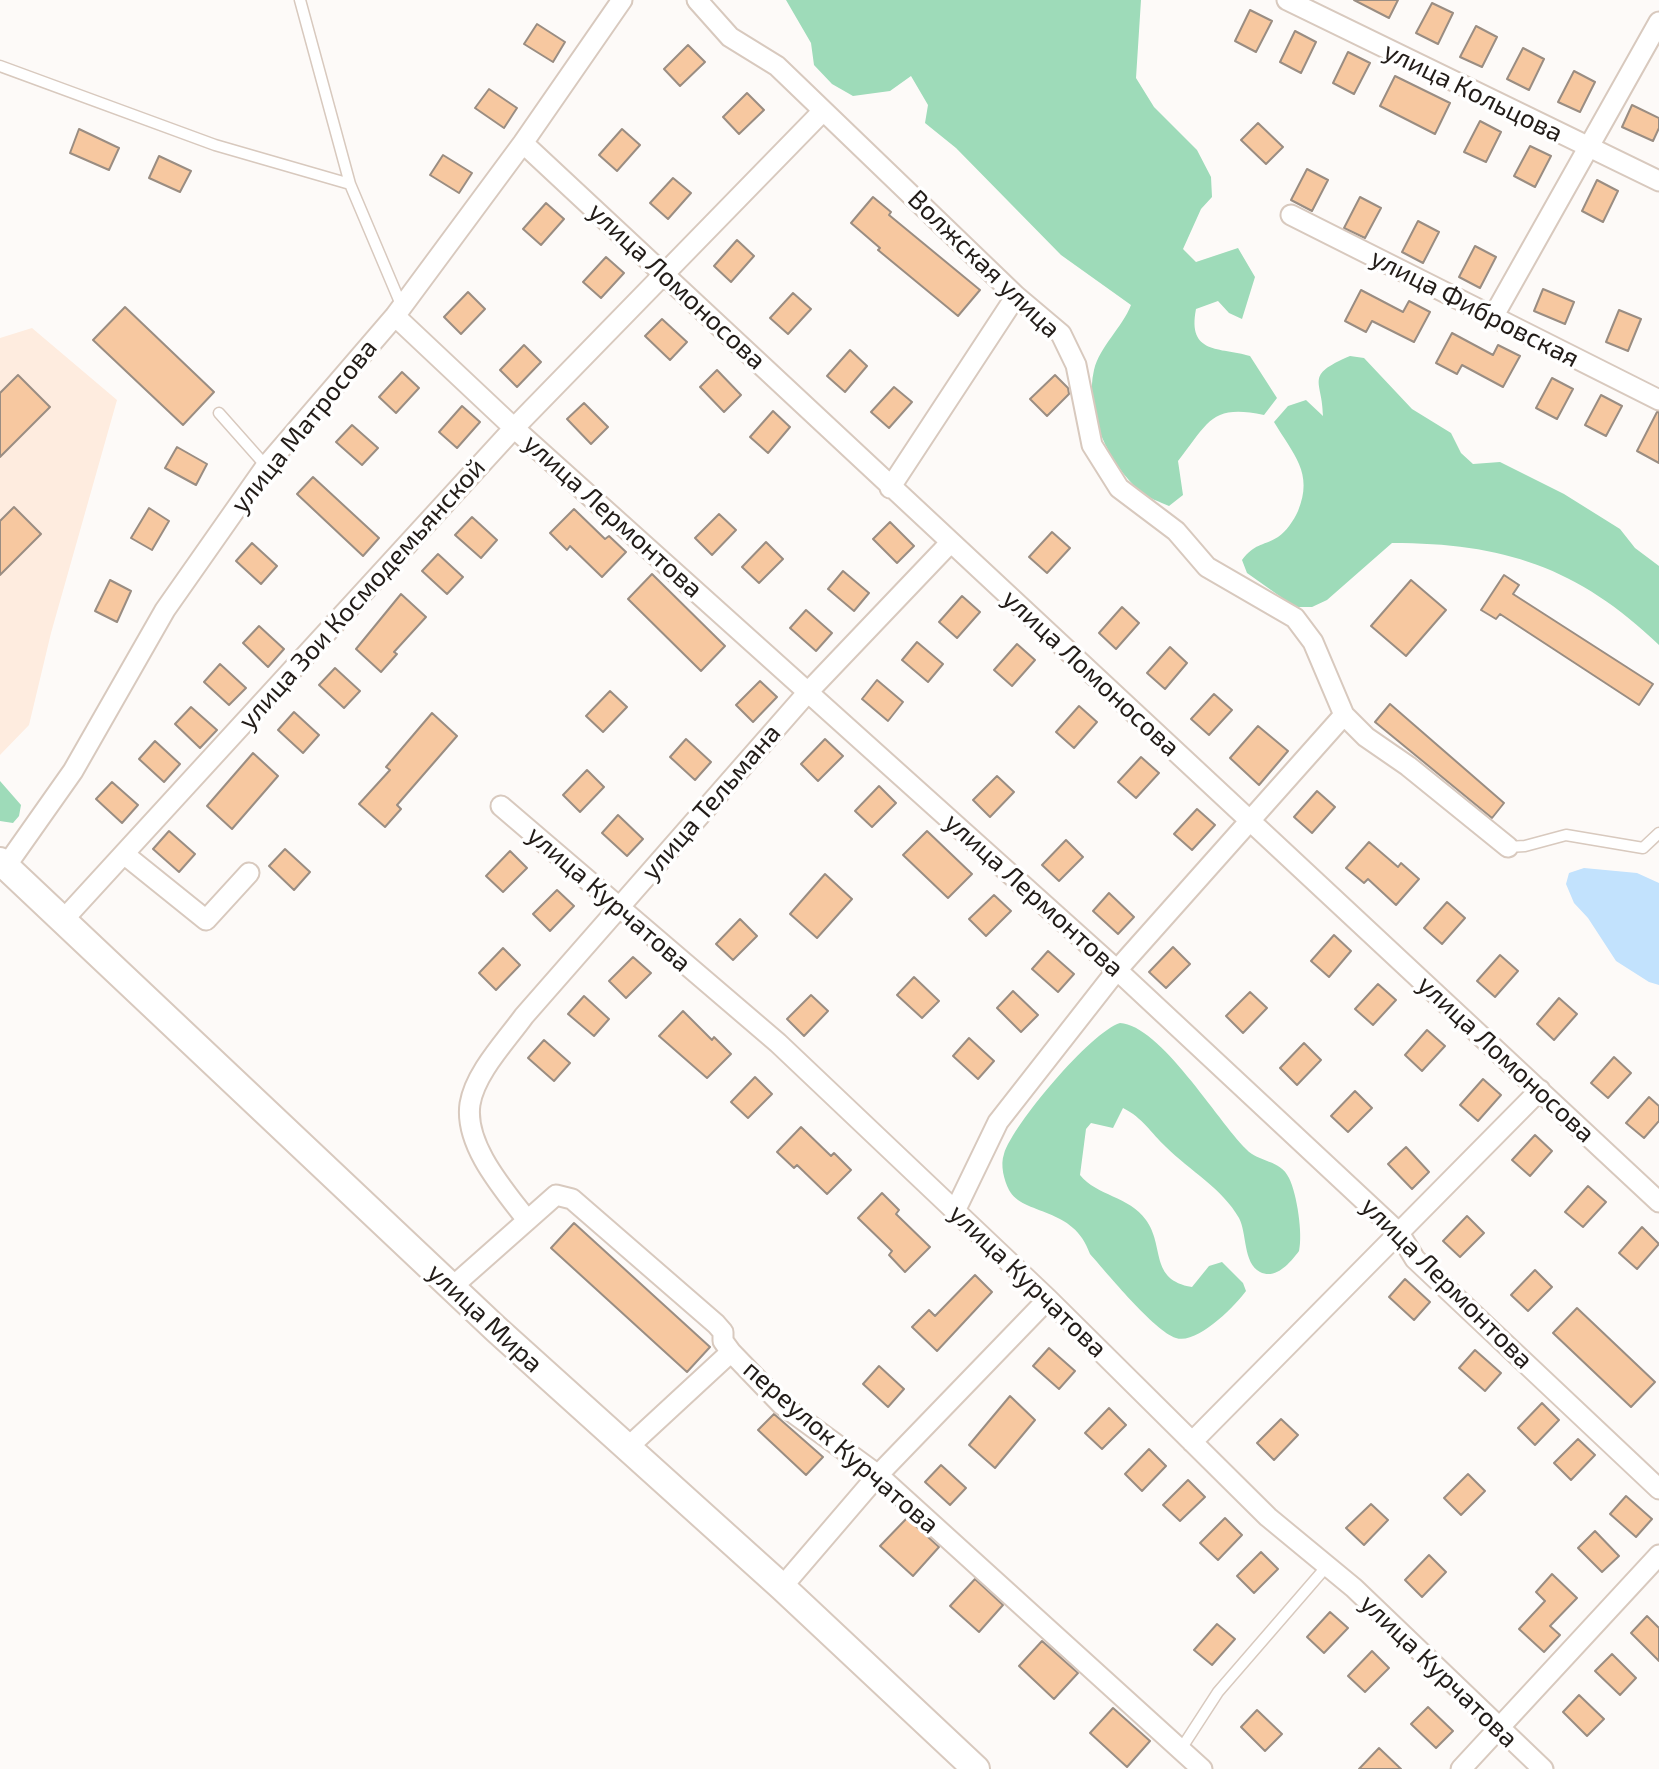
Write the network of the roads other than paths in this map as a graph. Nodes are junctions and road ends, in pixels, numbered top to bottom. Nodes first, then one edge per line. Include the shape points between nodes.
1 (300, 0) edge
2 (622, 0) edge
3 (697, 0) edge
4 (1287, 0) edge
5 (1659, 22) edge
6 (0, 66) edge
7 (822, 111) junction
8 (523, 143) junction
9 (1587, 148) junction
10 (1659, 181) edge
11 (350, 184) junction
12 (1291, 215) dead end
13 (664, 271) junction
14 (1016, 296) junction
15 (398, 311) junction
16 (1493, 317) junction
17 (1659, 400) edge
18 (219, 413) dead end
19 (514, 428) junction
20 (266, 466) junction
21 (890, 488) junction
22 (950, 543) junction
23 (808, 692) junction
24 (1344, 715) junction
25 (501, 806) dead end
26 (1249, 820) junction
27 (1659, 833) edge
28 (1508, 847) joint
29 (124, 854) junction
30 (3, 863) edge
31 (249, 873) dead end
32 (618, 907) junction
33 (64, 919) junction
34 (1117, 970) junction
35 (1540, 1090) junction
36 (1659, 1202) edge
37 (955, 1211) junction
38 (527, 1220) junction
39 (1399, 1233) junction
40 (452, 1287) junction
41 (1048, 1299) junction
42 (731, 1352) junction
43 (1192, 1442) junction
44 (626, 1449) junction
45 (878, 1475) junction
46 (1659, 1489) edge
47 (1659, 1555) edge
48 (1327, 1566) junction
49 (782, 1587) junction
50 (1497, 1729) junction
51 (1181, 1749) junction
52 (976, 1769) edge
53 (1202, 1769) edge
54 (1461, 1769) edge
55 (1543, 1769) edge

1 - 11 lane
2 - 8 street, улица Матросова
3 - 7 street, Волжская улица via 730,37 777,66
4 - 9 street, улица Кольцова
5 - 9 street
6 - 11 lane via 215,145
7 - 13 street, улица Зои Космодемьянской
7 - 14 street, Волжская улица
8 - 13 street, улица Ломоносова
8 - 15 street, улица Матросова
9 - 10 street, улица Кольцова
9 - 16 street
11 - 15 lane
12 - 16 street, улица Фибровская
13 - 19 street, улица Зои Космодемьянской
13 - 21 street, улица Ломоносова
14 - 21 street
14 - 24 street, Волжская улица via 1049,321 1070,350 1092,445 1119,488 1176,531 1207,567 1295,618 1313,642
15 - 19 street, улица Лермонтова
15 - 20 street, улица Матросова
16 - 17 street, улица Фибровская
18 - 20 lane
19 - 23 street, улица Лермонтова
19 - 29 street, улица Зои Космодемьянской
20 - 30 street, улица Матросова via 165,610 73,771
21 - 22 street, улица Ломоносова
22 - 23 street, улица Тельмана
22 - 26 street, улица Ломоносова
23 - 32 street, улица Тельмана
23 - 34 street, улица Лермонтова
24 - 26 street
24 - 28 street, Волжская улица
25 - 32 street, улица Курчатова
26 - 34 street
26 - 35 street, улица Ломоносова
27 - 28 lane via 1643,848 1566,835
29 - 31 street via 206,920
29 - 33 street, улица Зои Космодемьянской
30 - 33 main road, улица Мира
32 - 37 street, улица Курчатова via 778,1043
32 - 38 street, улица Тельмана via 524,1016 493,1058 470,1103 483,1157
33 - 40 main road, улица Мира
34 - 37 street via 998,1122
34 - 39 street, улица Лермонтова
35 - 36 street, улица Ломоносова
35 - 39 street
37 - 41 street, улица Курчатова
38 - 40 street, переулок Курчатова
38 - 42 street, переулок Курчатова via 556,1195 565,1194 716,1324
39 - 43 street
39 - 46 street, улица Лермонтова via 1415,1259
40 - 44 main road, улица Мира
41 - 43 street, улица Курчатова
41 - 45 street
42 - 44 street
42 - 45 street, переулок Курчатова via 781,1404
43 - 48 street, улица Курчатова via 1268,1517
44 - 49 main road, улица Мира
45 - 49 street
45 - 51 street, переулок Курчатова
47 - 50 street
48 - 50 street, улица Курчатова
48 - 51 lane via 1218,1692
49 - 52 main road, улица Мира
50 - 54 street
50 - 55 street, улица Курчатова
51 - 53 street, переулок Курчатова

